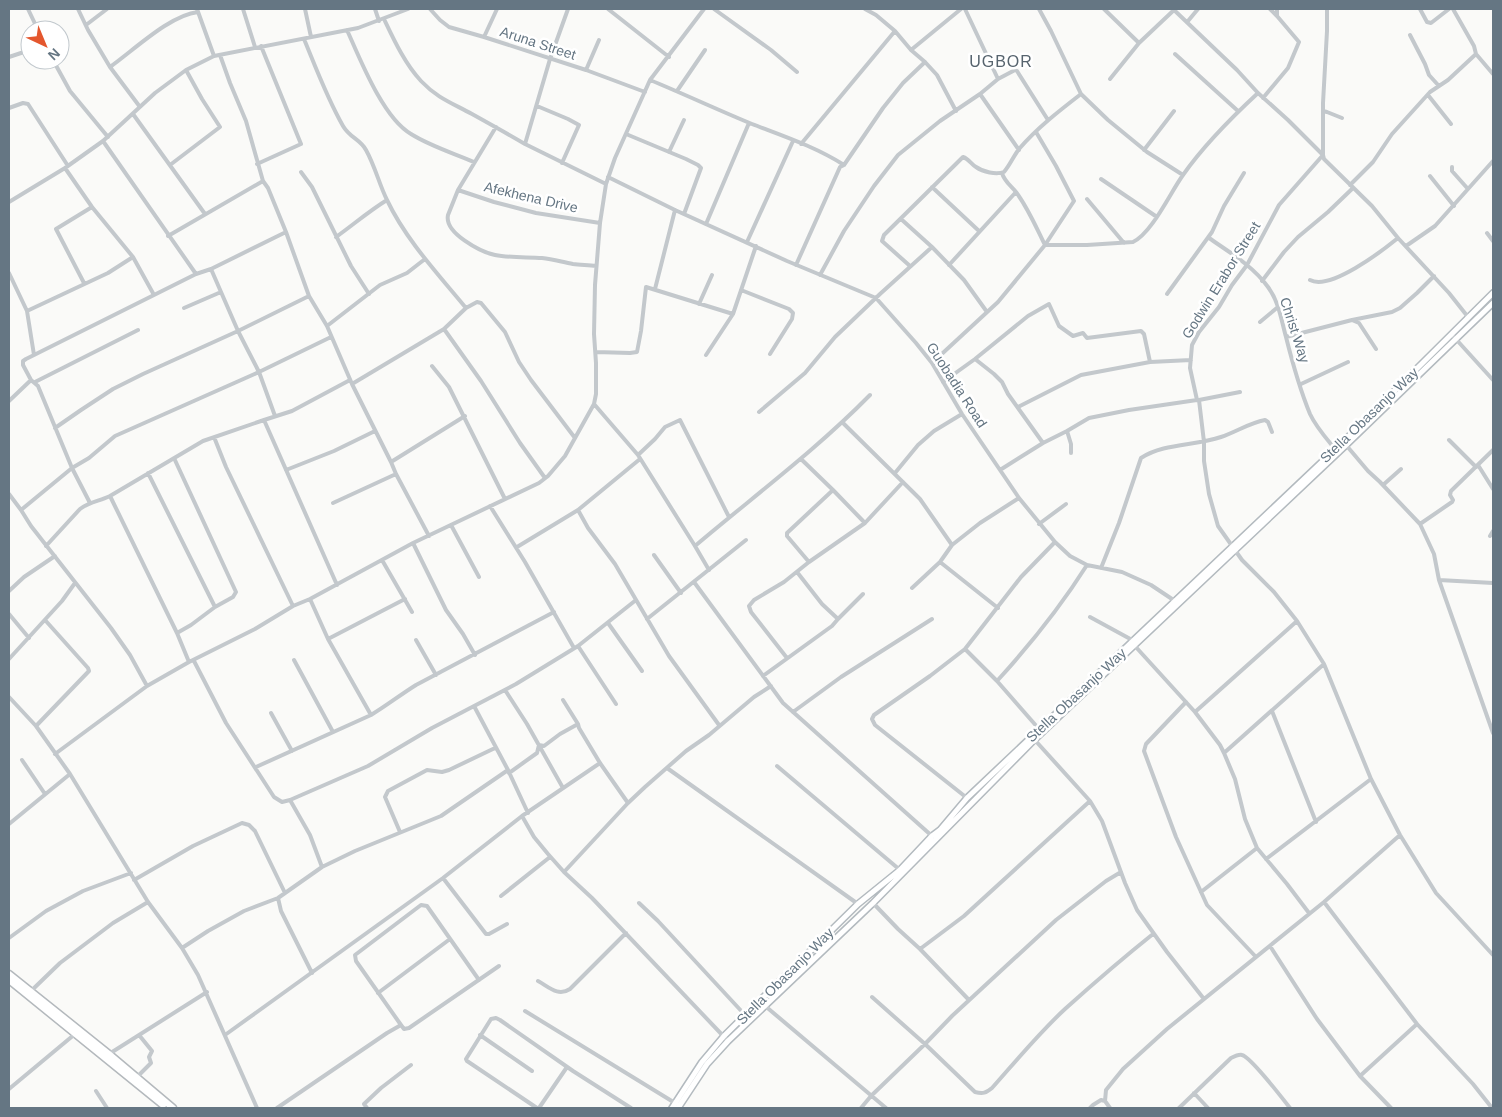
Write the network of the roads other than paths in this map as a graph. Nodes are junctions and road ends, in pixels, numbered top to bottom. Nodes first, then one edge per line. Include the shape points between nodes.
1 (78, 9) edge
2 (108, 9) edge
3 (243, 9) edge
4 (305, 9) edge
5 (375, 9) edge
6 (408, 9) edge
7 (430, 9) edge
8 (497, 9) edge
9 (568, 9) edge
10 (608, 9) edge
11 (704, 9) edge
12 (714, 9) edge
13 (865, 9) edge
14 (963, 9) edge
15 (1039, 9) edge
16 (1104, 9) edge
17 (1174, 9) edge
18 (1198, 9) edge
19 (1270, 9) edge
20 (1277, 9) edge
21 (1328, 9) edge
22 (1420, 9) edge
23 (1449, 9) edge
24 (1453, 9) edge
25 (198, 10) edge
26 (1277, 16) junction
27 (384, 19) junction
28 (378, 21) junction
29 (1188, 22) junction
30 (86, 25) junction
31 (347, 30) junction
32 (895, 31) junction
33 (1410, 35) dead end
34 (311, 37) junction
35 (484, 37) junction
36 (304, 39) junction
37 (599, 40) dead end
38 (1139, 44) junction
39 (261, 46) junction
40 (255, 47) junction
41 (705, 50) dead end
42 (911, 50) junction
43 (1175, 54) dead end
44 (1476, 54) junction
45 (220, 55) junction
46 (214, 56) junction
47 (668, 56) junction
48 (550, 59) junction
49 (925, 62) junction
50 (110, 67) junction
51 (58, 70) edge
52 (186, 70) junction
53 (586, 70) junction
54 (797, 72) dead end
55 (1493, 74) edge
56 (998, 79) junction
57 (1110, 79) dead end
58 (650, 80) junction
59 (1439, 86) junction
60 (677, 91) junction
61 (645, 92) junction
62 (1258, 93) junction
63 (980, 94) junction
64 (1081, 94) junction
65 (1428, 95) junction
66 (1263, 98) junction
67 (537, 106) junction
68 (140, 107) junction
69 (9, 108) edge
70 (956, 111) junction
71 (1174, 111) dead end
72 (1238, 111) junction
73 (1322, 111) junction
74 (133, 114) junction
75 (1342, 118) dead end
76 (684, 120) dead end
77 (1048, 120) junction
78 (750, 123) junction
79 (1451, 124) dead end
80 (496, 127) junction
81 (1036, 132) junction
82 (626, 134) junction
83 (108, 137) junction
84 (793, 140) junction
85 (103, 141) junction
86 (526, 144) junction
87 (801, 144) junction
88 (1019, 150) junction
89 (1144, 150) junction
90 (669, 152) junction
91 (1323, 154) junction
92 (1493, 161) edge
93 (474, 162) junction
94 (562, 163) junction
95 (257, 164) junction
96 (170, 165) junction
97 (844, 165) junction
98 (67, 167) junction
99 (1452, 167) dead end
100 (301, 172) dead end
101 (1002, 173) junction
102 (1244, 173) dead end
103 (1182, 175) junction
104 (608, 176) junction
105 (1430, 176) dead end
106 (1101, 179) dead end
107 (263, 181) junction
108 (606, 184) junction
109 (932, 187) junction
110 (1352, 187) junction
111 (1468, 189) junction
112 (458, 190) junction
113 (1016, 192) junction
114 (1087, 199) dead end
115 (387, 200) junction
116 (9, 202) edge
117 (1454, 206) junction
118 (92, 207) junction
119 (675, 210) junction
120 (205, 214) junction
121 (684, 214) junction
122 (1157, 217) junction
123 (900, 219) junction
124 (600, 223) junction
125 (706, 224) junction
126 (979, 231) junction
127 (286, 232) junction
128 (1487, 233) dead end
129 (168, 236) junction
130 (336, 237) junction
131 (1209, 238) junction
132 (1398, 238) junction
133 (1493, 241) edge
134 (747, 242) junction
135 (1124, 243) junction
136 (1044, 245) junction
137 (756, 246) junction
138 (1406, 246) junction
139 (932, 247) junction
140 (133, 257) junction
141 (425, 259) junction
142 (796, 265) junction
143 (949, 265) junction
144 (1247, 265) junction
145 (596, 266) junction
146 (910, 266) junction
147 (211, 269) junction
148 (9, 274) edge
149 (196, 274) junction
150 (712, 275) dead end
151 (820, 275) junction
152 (1434, 276) junction
153 (1310, 280) dead end
154 (1262, 281) junction
155 (84, 283) junction
156 (655, 289) junction
157 (741, 290) junction
158 (221, 292) junction
159 (1493, 293) edge
160 (369, 294) junction
161 (1167, 294) dead end
162 (154, 295) junction
163 (309, 296) junction
164 (876, 298) junction
165 (1493, 303) edge
166 (699, 304) junction
167 (1278, 307) junction
168 (184, 308) dead end
169 (466, 308) junction
170 (27, 312) junction
171 (987, 312) junction
172 (733, 314) junction
173 (1468, 317) junction
174 (1352, 320) junction
175 (1260, 322) dead end
176 (327, 326) junction
177 (444, 329) junction
178 (138, 330) dead end
179 (238, 331) junction
180 (1451, 334) junction
181 (331, 337) junction
182 (1286, 338) junction
183 (1456, 339) junction
184 (1376, 348) dead end
185 (596, 352) junction
186 (770, 354) dead end
187 (34, 355) junction
188 (706, 355) dead end
189 (975, 359) junction
190 (1190, 360) junction
191 (1150, 362) junction
192 (1348, 362) dead end
193 (932, 363) junction
194 (432, 366) dead end
195 (259, 372) junction
196 (1493, 380) edge
197 (33, 381) junction
198 (351, 382) junction
199 (943, 382) junction
200 (1300, 384) junction
201 (1240, 392) dead end
202 (870, 395) dead end
203 (1198, 400) junction
204 (9, 401) edge
205 (594, 404) junction
206 (1018, 407) junction
207 (759, 412) dead end
208 (962, 414) junction
209 (275, 416) junction
210 (465, 416) junction
211 (264, 420) junction
212 (843, 423) junction
213 (55, 428) junction
214 (376, 431) junction
215 (1067, 432) junction
216 (1272, 432) dead end
217 (214, 437) junction
218 (575, 438) junction
219 (1449, 440) dead end
220 (1204, 442) junction
221 (1043, 444) junction
222 (1345, 444) junction
223 (1335, 448) junction
224 (1493, 450) edge
225 (1071, 452) dead end
226 (639, 457) junction
227 (174, 458) junction
228 (801, 460) junction
229 (392, 462) junction
230 (1477, 466) junction
231 (72, 468) junction
232 (1401, 469) dead end
233 (286, 470) junction
234 (1000, 470) junction
235 (148, 472) junction
236 (895, 473) junction
237 (396, 474) junction
238 (545, 478) junction
239 (903, 482) junction
240 (1383, 485) junction
241 (1493, 488) edge
242 (833, 490) junction
243 (9, 494) edge
244 (110, 496) junction
245 (1018, 498) junction
246 (506, 499) junction
247 (90, 503) junction
248 (333, 503) dead end
249 (1066, 504) dead end
250 (490, 506) junction
251 (22, 510) junction
252 (578, 510) junction
253 (730, 516) junction
254 (865, 524) junction
255 (1039, 524) junction
256 (1420, 524) junction
257 (451, 525) junction
258 (1493, 531) edge
259 (429, 536) junction
260 (1490, 536) dead end
261 (746, 540) dead end
262 (1055, 542) junction
263 (413, 544) junction
264 (952, 545) junction
265 (46, 546) junction
266 (695, 546) junction
267 (517, 547) junction
268 (1234, 548) junction
269 (654, 555) dead end
270 (55, 556) junction
271 (382, 560) junction
272 (809, 562) junction
273 (940, 562) junction
274 (1087, 565) junction
275 (1101, 568) junction
276 (709, 570) junction
277 (797, 572) junction
278 (479, 577) dead end
279 (1439, 580) junction
280 (694, 582) junction
281 (75, 583) junction
282 (1493, 583) edge
283 (337, 585) junction
284 (912, 588) dead end
285 (9, 591) edge
286 (681, 593) junction
287 (863, 594) dead end
288 (1185, 595) junction
289 (310, 599) junction
290 (404, 599) junction
291 (636, 600) junction
292 (1175, 601) junction
293 (293, 606) junction
294 (215, 607) junction
295 (998, 608) junction
296 (412, 612) dead end
297 (554, 612) junction
298 (9, 614) edge
299 (1090, 617) dead end
300 (647, 619) junction
301 (838, 619) junction
302 (932, 619) dead end
303 (44, 620) junction
304 (1297, 621) junction
305 (608, 623) junction
306 (177, 633) junction
307 (29, 638) junction
308 (328, 639) junction
309 (416, 640) dead end
310 (1133, 643) junction
311 (576, 647) junction
312 (965, 650) junction
313 (475, 655) junction
314 (787, 658) junction
315 (9, 659) edge
316 (294, 660) dead end
317 (194, 661) junction
318 (189, 662) junction
319 (1324, 664) junction
320 (642, 671) dead end
321 (436, 675) junction
322 (763, 676) junction
323 (997, 681) junction
324 (147, 686) junction
325 (772, 686) junction
326 (505, 690) junction
327 (9, 697) edge
328 (563, 700) dead end
329 (1186, 702) junction
330 (616, 704) dead end
331 (474, 706) junction
332 (1272, 711) junction
333 (793, 712) junction
334 (1195, 712) junction
335 (271, 713) dead end
336 (371, 715) junction
337 (578, 724) junction
338 (719, 725) junction
339 (36, 726) junction
340 (1039, 729) junction
341 (333, 732) junction
342 (1493, 733) edge
343 (1033, 738) junction
344 (540, 745) junction
345 (495, 748) junction
346 (292, 751) junction
347 (1224, 753) junction
348 (55, 754) junction
349 (22, 760) dead end
350 (600, 763) junction
351 (777, 766) dead end
352 (256, 767) junction
353 (667, 768) junction
354 (508, 771) junction
355 (70, 774) junction
356 (1371, 779) junction
357 (563, 788) junction
358 (46, 794) junction
359 (967, 798) junction
360 (290, 800) junction
361 (1090, 802) junction
362 (628, 803) junction
363 (528, 813) junction
364 (522, 816) junction
365 (1316, 822) junction
366 (9, 823) edge
367 (944, 828) junction
368 (400, 832) junction
369 (1400, 834) junction
370 (932, 836) junction
371 (1257, 848) junction
372 (550, 857) junction
373 (1266, 859) junction
374 (322, 867) junction
375 (900, 870) junction
376 (564, 872) junction
377 (1121, 872) junction
378 (131, 873) junction
379 (443, 878) junction
380 (134, 880) junction
381 (1201, 892) junction
382 (286, 893) junction
383 (501, 896) dead end
384 (278, 898) junction
385 (148, 902) junction
386 (1324, 902) junction
387 (873, 903) junction
388 (639, 904) dead end
389 (858, 904) junction
390 (1309, 913) junction
391 (507, 924) dead end
392 (626, 933) junction
393 (1153, 934) junction
394 (9, 938) edge
395 (450, 939) junction
396 (1270, 946) junction
397 (182, 948) junction
398 (920, 949) junction
399 (1493, 954) edge
400 (1256, 957) junction
401 (499, 966) dead end
402 (312, 973) junction
403 (9, 974) edge
404 (9, 980) edge
405 (479, 980) junction
406 (538, 981) dead end
407 (30, 991) junction
408 (207, 992) junction
409 (378, 993) junction
410 (872, 997) dead end
411 (1204, 999) junction
412 (969, 1000) junction
413 (764, 1005) junction
414 (525, 1011) dead end
415 (745, 1015) junction
416 (1417, 1024) junction
417 (400, 1025) junction
418 (75, 1034) junction
419 (139, 1035) junction
420 (226, 1035) junction
421 (480, 1035) junction
422 (726, 1038) junction
423 (925, 1044) junction
424 (109, 1054) junction
425 (411, 1065) dead end
426 (567, 1067) junction
427 (532, 1071) dead end
428 (1360, 1076) junction
429 (136, 1078) junction
430 (9, 1089) edge
431 (96, 1091) dead end
432 (1194, 1093) junction
433 (871, 1096) junction
434 (1105, 1101) junction
435 (675, 1107) edge
436 (107, 1108) edge
437 (166, 1108) edge
438 (173, 1108) edge
439 (257, 1108) edge
440 (278, 1108) edge
441 (367, 1108) edge
442 (538, 1108) edge
443 (631, 1108) edge
444 (861, 1108) edge
445 (886, 1108) edge
446 (1090, 1108) edge
447 (1110, 1108) edge
448 (1179, 1108) edge
449 (1208, 1108) edge
450 (1290, 1108) edge
451 (1391, 1108) edge
452 (1492, 1108) edge

1 - 30 street
2 - 30 street
3 - 40 street
4 - 34 street
5 - 28 street
6 - 27 street
7 - 35 street, Aruna Street via 449,27
8 - 35 street
9 - 48 street
10 - 47 street
11 - 47 street
12 - 54 street
13 - 32 street
14 - 42 street
14 - 56 street
15 - 64 street
16 - 38 street
17 - 29 street
17 - 38 street
18 - 29 street
19 - 26 street
20 - 26 street
21 - 73 street
22 - 23 street via 1429,23
24 - 44 street
25 - 46 street
25 - 50 street via 171,21
26 - 66 street via 1299,42 1288,68
27 - 28 street
27 - 80 street via 400,51 433,93
28 - 31 street
29 - 62 street
30 - 50 street
31 - 34 street
31 - 93 street via 384,106 409,134
32 - 42 street
32 - 87 street
33 - 59 street via 1429,76
34 - 36 street
35 - 48 street, Aruna Street
36 - 39 street
36 - 115 street via 326,94 350,136 362,143
37 - 53 street
38 - 57 street
39 - 40 street
39 - 95 street via 301,144
40 - 45 street
41 - 60 street
42 - 49 street
43 - 72 street
44 - 55 street
44 - 59 street
45 - 46 street
45 - 95 street via 246,121
46 - 52 street
47 - 58 street
48 - 53 street, Aruna Street
48 - 67 street
49 - 70 street via 937,75
49 - 97 street via 883,108
50 - 68 street
51 - 83 street via 70,91
52 - 68 street
52 - 96 street via 220,127
53 - 61 street, Aruna Street
56 - 63 street
56 - 77 street via 1012,70 1017,71
58 - 60 street
58 - 61 street
59 - 65 street
60 - 78 street
61 - 82 street
62 - 66 street
62 - 72 street
63 - 70 street
63 - 88 street
64 - 77 street
64 - 89 street
65 - 79 street
65 - 110 street via 1392,134
66 - 91 street
67 - 86 street
67 - 94 street via 578,125
68 - 74 street
69 - 98 street via 23,102 28,104
70 - 151 street via 898,155 844,231
71 - 89 street
72 - 103 street
73 - 75 street
73 - 91 street
74 - 83 street
74 - 96 street
76 - 90 street
77 - 81 street
78 - 84 street
78 - 125 street
80 - 86 street
80 - 93 street
81 - 88 street
81 - 136 street via 1074,201
82 - 90 street
82 - 104 street
83 - 85 street
84 - 87 street
84 - 134 street
85 - 98 street
85 - 129 street
86 - 94 street
87 - 97 street
88 - 101 street
89 - 103 street
90 - 121 street via 702,168
91 - 110 street via 1324,159
91 - 144 street, Godwin Erabor Street via 1279,205
92 - 111 street
93 - 112 street
94 - 108 street
95 - 107 street
96 - 120 street
97 - 142 street via 840,167
98 - 116 street
98 - 118 street
99 - 111 street
100 - 130 street via 312,187
101 - 109 street via 979,169 963,157
101 - 113 street
102 - 131 street
103 - 122 street
104 - 108 street
104 - 119 street, Guobadia Road
105 - 117 street
106 - 122 street
107 - 120 street
107 - 127 street
108 - 124 street
109 - 123 street
109 - 126 street
110 - 132 street
110 - 154 street via 1298,237
111 - 117 street
112 - 124 street, Afekhena Drive via 536,212
112 - 145 street via 447,219 449,226 479,250 497,256
113 - 126 street
113 - 136 street
114 - 135 street
115 - 130 street
115 - 141 street
117 - 138 street via 1435,226
118 - 140 street
118 - 155 street via 56,229
119 - 121 street, Guobadia Road
119 - 156 street
120 - 129 street
121 - 125 street, Guobadia Road
122 - 135 street via 1139,239
123 - 139 street
123 - 146 street via 882,240
124 - 145 street
125 - 134 street, Guobadia Road
126 - 143 street
127 - 147 street
127 - 163 street
128 - 133 street
129 - 149 street
130 - 160 street
131 - 144 street, Christ Way
131 - 161 street
132 - 138 street
132 - 153 street via 1346,272 1323,282
134 - 137 street, Guobadia Road
135 - 136 street
136 - 171 street
137 - 142 street, Guobadia Road
137 - 157 street
138 - 152 street
139 - 143 street
139 - 146 street
140 - 155 street
140 - 162 street
141 - 160 street
141 - 169 street
142 - 151 street, Guobadia Road
143 - 171 street
144 - 154 street, Christ Way
144 - 190 street, Godwin Erabor Street via 1199,332 1192,345
145 - 185 street
146 - 164 street
147 - 149 street
147 - 158 street
148 - 170 street
149 - 162 street
150 - 166 street
151 - 164 street, Guobadia Road
152 - 173 street
152 - 174 street via 1400,308
154 - 167 street, Christ Way
155 - 170 street
156 - 166 street
156 - 185 street via 646,287 637,352
157 - 172 street
157 - 186 street via 793,313
158 - 168 street
158 - 179 street
159 - 173 street, Stella Obasanjo Way
160 - 176 street
162 - 187 street
163 - 176 street
163 - 179 street
164 - 193 street, Guobadia Road
164 - 207 street via 835,337 805,373
165 - 183 street
166 - 172 street
167 - 175 street
167 - 182 street, Christ Way
169 - 177 street
169 - 218 street via 477,302 481,304 505,332 519,362
170 - 187 street
171 - 193 street
172 - 188 street
173 - 180 street, Stella Obasanjo Way
174 - 182 street
174 - 184 street via 1359,323
176 - 181 street
177 - 198 street
177 - 238 street
178 - 197 street
179 - 195 street
179 - 213 street via 113,389
180 - 183 street
180 - 222 street, Stella Obasanjo Way
181 - 195 street
181 - 198 street
182 - 200 street, Christ Way
183 - 196 street
183 - 222 street
185 - 205 street
187 - 197 street via 22,365
189 - 191 street via 1028,316 1049,304 1059,326 1073,336 1084,333 1087,338 1141,331
189 - 199 street
189 - 206 street via 1002,382
190 - 191 street
190 - 203 street, Godwin Erabor Street
191 - 206 street via 1081,375
192 - 200 street
193 - 199 street, Guobadia Road
194 - 210 street via 449,387
195 - 209 street
195 - 231 street via 115,436
197 - 204 street
197 - 213 street
198 - 209 street
198 - 214 street
199 - 208 street, Guobadia Road
200 - 223 street, Christ Way via 1311,415
201 - 203 street
202 - 212 street
203 - 215 street via 1089,418
203 - 220 street, Godwin Erabor Street
205 - 218 street
205 - 226 street
206 - 221 street
208 - 234 street, Guobadia Road
208 - 236 street via 918,445
209 - 211 street
210 - 229 street
210 - 246 street
211 - 217 street
211 - 233 street
212 - 228 street
212 - 236 street
213 - 231 street
214 - 229 street
214 - 233 street
215 - 221 street
215 - 225 street
216 - 220 street via 1265,420
217 - 227 street
217 - 293 street
218 - 238 street via 560,463
219 - 230 street
220 - 268 street, Godwin Erabor Street via 1209,494 1218,526
220 - 275 street via 1155,451 1141,458
221 - 234 street
222 - 223 street, Stella Obasanjo Way
222 - 240 street
222 - 268 street
223 - 268 street, Stella Obasanjo Way
224 - 230 street
226 - 252 street
226 - 253 street via 665,426 680,420
226 - 266 street
227 - 235 street
227 - 294 street via 236,592
228 - 242 street
228 - 253 street
229 - 237 street
230 - 241 street
230 - 256 street via 1451,491 1452,502
231 - 247 street
231 - 251 street
232 - 240 street
233 - 283 street
234 - 245 street, Guobadia Road
235 - 244 street
235 - 294 street
236 - 239 street
237 - 248 street
237 - 259 street
238 - 246 street via 540,484
239 - 254 street
239 - 264 street via 920,499
240 - 256 street
242 - 254 street
242 - 272 street via 787,533
243 - 251 street
244 - 247 street
244 - 306 street
245 - 255 street, Guobadia Road
245 - 264 street
246 - 250 street
247 - 265 street via 80,509
249 - 255 street
250 - 257 street
250 - 267 street
251 - 265 street
252 - 267 street
252 - 291 street
253 - 266 street
254 - 272 street
255 - 262 street, Guobadia Road
256 - 279 street via 1434,554
257 - 259 street
257 - 278 street
258 - 260 street
259 - 263 street
261 - 276 street
262 - 274 street, Guobadia Road via 1070,556
262 - 295 street via 1021,577
263 - 271 street
263 - 313 street via 446,610
264 - 273 street
265 - 270 street
266 - 276 street
267 - 297 street
268 - 288 street, Stella Obasanjo Way
268 - 304 street, Godwin Erabor Street
269 - 286 street
270 - 281 street
270 - 285 street
271 - 283 street
271 - 290 street
272 - 277 street
273 - 284 street
273 - 295 street
274 - 275 street, Guobadia Road
274 - 323 street via 1048,620
275 - 292 street, Guobadia Road via 1122,572 1151,585
276 - 280 street
277 - 301 street
277 - 314 street via 749,606
279 - 282 street
279 - 342 street
280 - 286 street
280 - 322 street
281 - 303 street
281 - 324 street via 130,655
283 - 289 street
286 - 300 street
287 - 301 street
288 - 292 street, Stella Obasanjo Way
288 - 310 street
289 - 293 street
289 - 308 street
290 - 296 street
290 - 308 street
291 - 300 street
291 - 305 street
292 - 310 street, Stella Obasanjo Way
293 - 317 street
294 - 306 street
295 - 312 street
297 - 311 street
297 - 313 street
298 - 307 street
299 - 310 street
300 - 338 street via 668,656
301 - 314 street
302 - 333 street
303 - 307 street
303 - 339 street via 89,671
304 - 319 street, Godwin Erabor Street
304 - 334 street
305 - 311 street
305 - 320 street
306 - 318 street
307 - 315 street
308 - 336 street
309 - 321 street
310 - 329 street
310 - 340 street, Stella Obasanjo Way
310 - 343 street
311 - 326 street
311 - 330 street
312 - 323 street
312 - 359 street via 872,719 875,726
313 - 321 street
314 - 322 street
316 - 341 street
317 - 318 street
317 - 352 street via 226,723
318 - 324 street
319 - 332 street
319 - 356 street, Godwin Erabor Street
321 - 336 street
322 - 325 street
323 - 340 street
324 - 348 street
325 - 333 street
325 - 338 street
326 - 331 street
326 - 344 street
327 - 339 street
328 - 337 street
329 - 334 street
329 - 381 street via 1146,744 1144,751 1176,837
331 - 345 street
331 - 360 street via 368,766
332 - 347 street
332 - 365 street
333 - 370 street
334 - 347 street
335 - 346 street
336 - 341 street
337 - 344 street via 544,746
337 - 350 street
338 - 353 street
339 - 348 street
340 - 343 street, Stella Obasanjo Way
341 - 346 street
343 - 359 street, Stella Obasanjo Way
343 - 361 street
343 - 367 street
344 - 354 street via 537,753
344 - 357 street
345 - 354 street
345 - 368 street via 449,770 427,770 388,791 384,796
346 - 352 street
347 - 371 street
348 - 355 street
349 - 358 street
350 - 357 street
350 - 362 street
351 - 375 street
352 - 360 street via 274,797 282,802
353 - 362 street
353 - 389 street
354 - 363 street
354 - 368 street via 441,816
355 - 358 street
355 - 378 street
356 - 365 street
356 - 369 street, Godwin Erabor Street
357 - 363 street
358 - 366 street
359 - 367 street, Stella Obasanjo Way
360 - 374 street via 310,835
361 - 377 street via 1102,821
361 - 398 street via 964,916
362 - 376 street
363 - 364 street
364 - 372 street
364 - 379 street
365 - 373 street
367 - 370 street, Stella Obasanjo Way
367 - 387 street
368 - 374 street
369 - 386 street
369 - 399 street, Godwin Erabor Street via 1436,893
370 - 375 street, Stella Obasanjo Way
371 - 373 street
371 - 381 street
372 - 376 street
372 - 383 street
373 - 390 street
374 - 382 street
375 - 389 street, Stella Obasanjo Way
376 - 392 street
377 - 393 street
377 - 412 street via 1056,920
378 - 380 street
378 - 394 street via 83,891 46,910
379 - 391 street via 483,932 489,934
379 - 402 street
380 - 382 street via 193,846 242,823 255,831
380 - 385 street
381 - 400 street via 1207,905
382 - 384 street
384 - 397 street via 237,915
384 - 402 street via 281,912
385 - 397 street
385 - 407 street via 113,923
386 - 390 street
386 - 416 street
387 - 398 street
387 - 413 street
388 - 415 street
389 - 415 street, Stella Obasanjo Way
390 - 396 street
392 - 406 street via 564,993
392 - 422 street
393 - 411 street
393 - 423 street via 1065,1009 988,1092 975,1092
395 - 405 street
395 - 409 street
395 - 409 street via 427,906 421,905 355,954
396 - 400 street
396 - 428 street via 1317,1019
397 - 408 street
398 - 412 street
400 - 411 street
401 - 405 street
402 - 420 street
403 - 407 highway
404 - 418 highway
405 - 417 street via 408,1028
407 - 424 highway
408 - 419 street
408 - 420 street
409 - 417 street
410 - 423 street
411 - 434 street via 1123,1069 1106,1090
412 - 423 street
413 - 422 street
413 - 433 street
414 - 435 street
415 - 422 street, Stella Obasanjo Way
416 - 428 street
416 - 452 street
417 - 440 street
418 - 430 street
418 - 437 highway
419 - 424 street
419 - 429 street via 152,1051 151,1063
420 - 439 street
421 - 426 street via 491,1019 496,1018
421 - 427 street
421 - 442 street via 467,1061
422 - 435 street, Stella Obasanjo Way via 702,1062
423 - 433 street
424 - 429 highway
425 - 441 street via 373,1095 364,1104
426 - 442 street
426 - 443 street
428 - 451 street
429 - 438 highway
431 - 436 street
432 - 448 street
432 - 449 street
432 - 450 street via 1231,1058 1242,1055
433 - 444 street
433 - 445 street
434 - 446 street via 1101,1100
434 - 447 street

